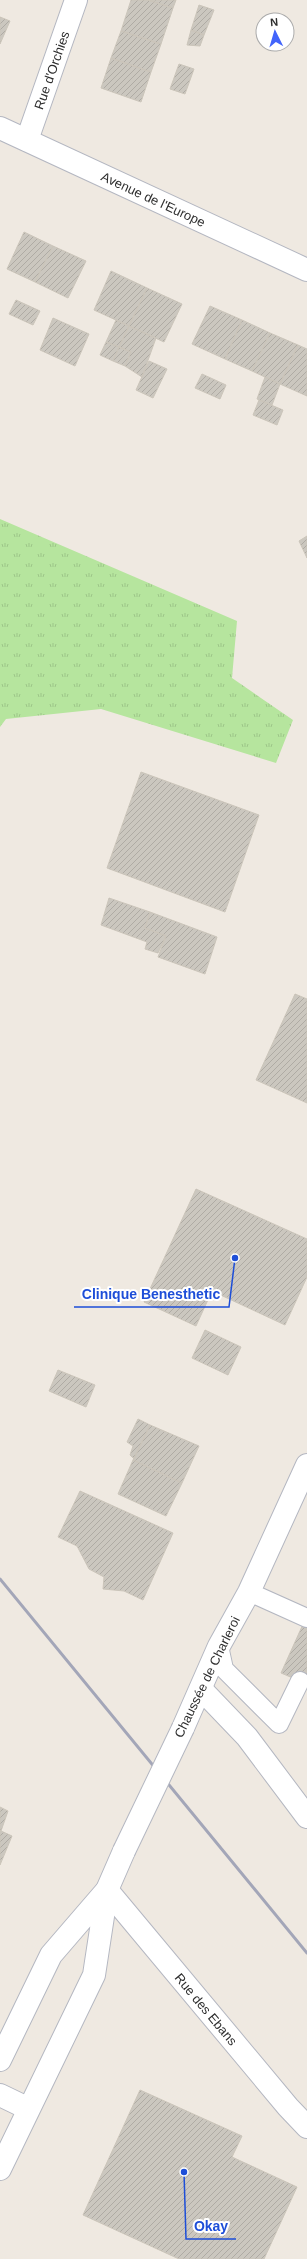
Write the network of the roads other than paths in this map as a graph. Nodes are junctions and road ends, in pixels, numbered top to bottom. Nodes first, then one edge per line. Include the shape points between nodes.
1 (76, 0) edge
2 (0, 128) edge
3 (27, 140) junction
4 (307, 270) edge
5 (307, 1465) edge
6 (249, 1592) junction
7 (307, 1618) edge
8 (219, 1646) junction
9 (300, 1681) dead end
10 (201, 1689) junction
11 (307, 1817) edge
12 (107, 1890) junction
13 (0, 2060) edge
14 (0, 2095) edge
15 (29, 2109) junction
16 (307, 2127) edge
17 (0, 2169) edge

1 - 3 main road, Rue d'Orchies
2 - 3 main road, Avenue de l'Europe
3 - 4 main road, Avenue de l'Europe
5 - 6 main road, Chaussée de Charleroi
6 - 7 lane
6 - 8 main road, Chaussée de Charleroi
8 - 9 lane via 224,1669 278,1724
8 - 10 main road, Chaussée de Charleroi
10 - 11 main road via 247,1737
10 - 12 main road, Chaussée de Charleroi, bridge
12 - 13 main road via 51,1955
12 - 15 main road via 94,1975
12 - 16 main road, Rue des Ebans
14 - 15 main road
15 - 17 main road

